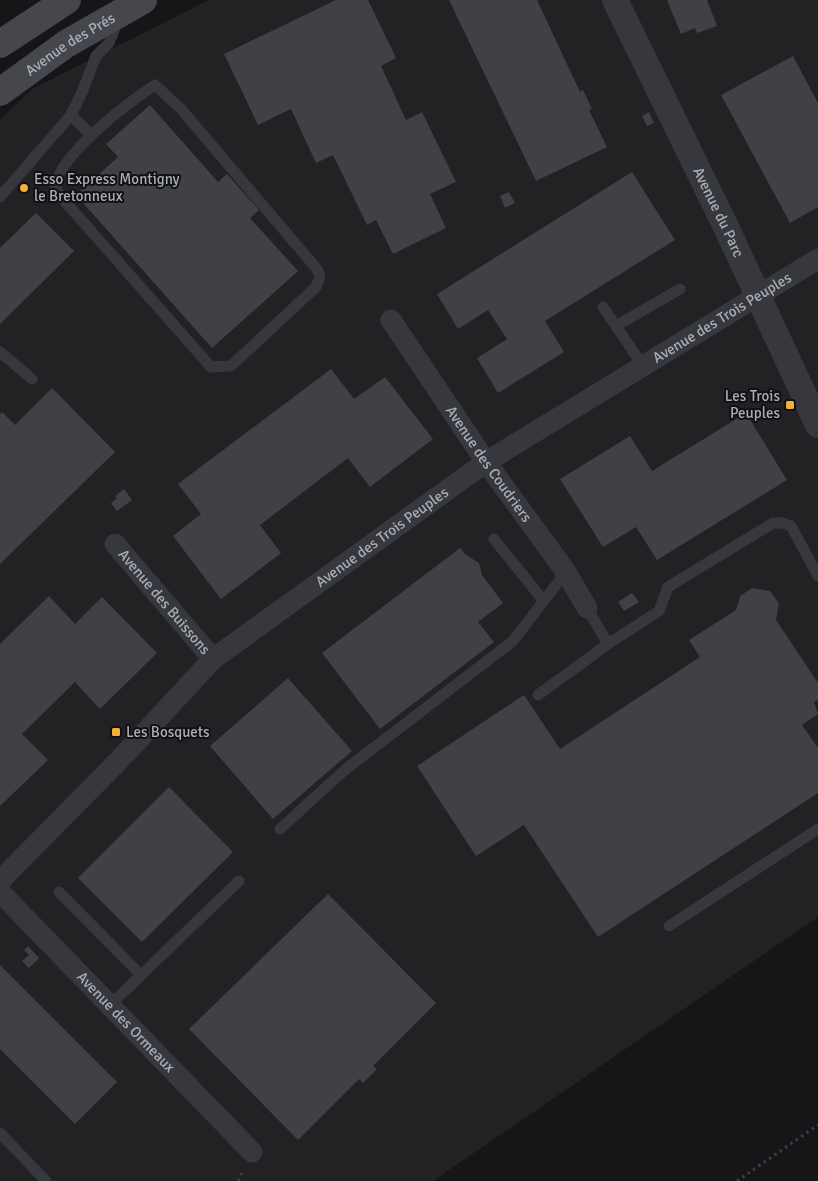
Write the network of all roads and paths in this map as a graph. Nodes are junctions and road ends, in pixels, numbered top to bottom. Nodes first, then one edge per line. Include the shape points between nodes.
1 (67, 0) edge
2 (615, 0) edge
3 (132, 6) edge
4 (0, 44) edge
5 (0, 92) edge
6 (71, 114) junction
7 (91, 135) junction
8 (0, 197) edge
9 (818, 259) edge
10 (680, 289) dead end
11 (758, 296) junction
12 (603, 307) dead end
13 (390, 320) dead end
14 (616, 326) junction
15 (0, 352) edge
16 (643, 366) junction
17 (32, 379) dead end
18 (818, 425) edge
19 (486, 462) junction
20 (494, 539) dead end
21 (115, 544) dead end
22 (566, 572) junction
23 (818, 576) edge
24 (543, 600) junction
25 (587, 608) joint
26 (608, 644) junction
27 (213, 659) junction
28 (538, 695) dead end
29 (280, 829) dead end
30 (818, 829) edge
31 (0, 881) edge
32 (239, 881) dead end
33 (0, 892) edge
34 (59, 892) dead end
35 (669, 926) dead end
36 (141, 975) junction
37 (110, 1005) junction
38 (818, 1125) edge
39 (0, 1133) edge
40 (252, 1152) dead end
41 (46, 1181) edge
42 (737, 1181) edge

1 - 4 main road
2 - 11 street, Avenue du Parc
3 - 5 main road, Avenue des Prés via 66,44
3 - 6 lane via 96,56
6 - 7 lane
6 - 8 lane
7 - 7 lane via 120,108 155,85 181,108 317,269 320,278 316,287 231,366 211,367 61,197 55,186 57,176
9 - 11 street, Avenue des Trois Peuples
10 - 14 lane
11 - 16 street, Avenue des Trois Peuples
11 - 18 street, Avenue du Parc
12 - 14 lane
13 - 19 street, Avenue des Coudriers
14 - 16 lane
15 - 17 lane
16 - 19 street, Avenue des Trois Peuples
19 - 22 street, Avenue des Coudriers
19 - 27 street, Avenue des Trois Peuples
20 - 24 lane
21 - 27 street, Avenue des Buissons
22 - 24 lane
22 - 25 street, Avenue des Coudriers
23 - 26 lane via 791,526 773,523 668,587 659,611
24 - 29 lane via 513,641 346,769
25 - 26 lane
26 - 28 lane
27 - 31 street, Avenue des Trois Peuples
30 - 35 lane
32 - 36 lane
33 - 37 street, Avenue des Ormeaux
34 - 36 lane
36 - 37 lane
37 - 40 street, Avenue des Ormeaux
38 - 42 path
39 - 41 lane

